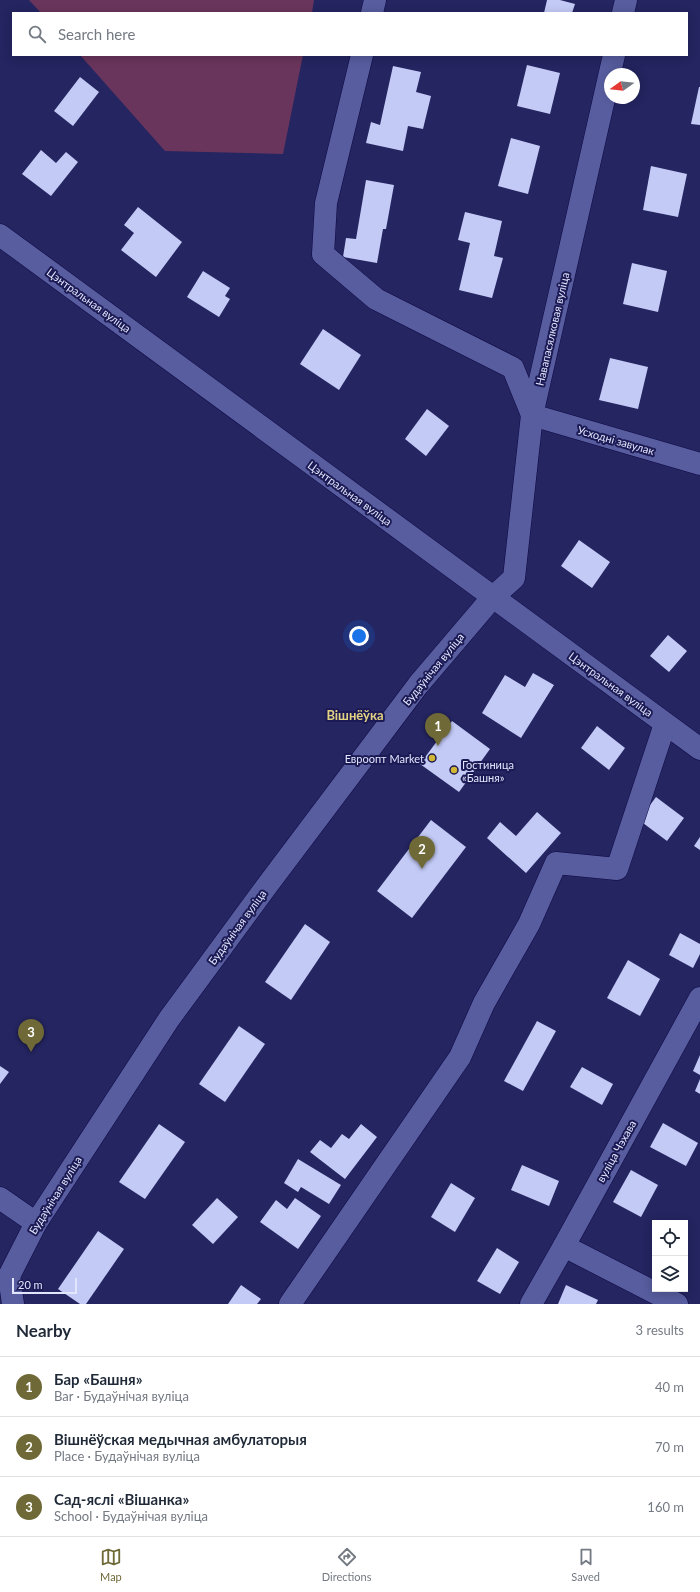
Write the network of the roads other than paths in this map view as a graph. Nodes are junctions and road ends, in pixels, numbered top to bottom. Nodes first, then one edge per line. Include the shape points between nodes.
1 (375, 0) edge
2 (626, 0) edge
3 (372, 12) edge
4 (623, 12) edge
5 (362, 56) edge
6 (614, 56) edge
7 (0, 235) edge
8 (532, 415) junction
9 (700, 464) edge
10 (492, 598) junction
11 (665, 724) junction
12 (700, 749) edge
13 (700, 998) edge
14 (0, 1198) edge
15 (36, 1223) junction
16 (564, 1246) junction
17 (4, 1276) edge
18 (13, 1304) edge
19 (290, 1304) edge
20 (531, 1304) edge
21 (677, 1304) edge

1 - 3 street
2 - 4 street
5 - 8 street via 326,203 323,254 376,299 513,368
6 - 8 street, Навапасялковая вуліца
7 - 10 street, Цэнтральная вуліца
8 - 9 street, Усходні завулак
8 - 10 street, Навапасялковая вуліца via 514,578
10 - 11 street, Цэнтральная вуліца
10 - 15 street, Будаўнічая вуліца via 418,685 169,1019
11 - 12 street, Цэнтральная вуліца
11 - 19 street via 617,869 556,863 529,924 484,1003 460,1058
13 - 16 street, вуліца Чэхава
14 - 15 street
15 - 17 street, Будаўнічая вуліца
16 - 20 street, вуліца Чэхава
16 - 21 street
17 - 18 street

